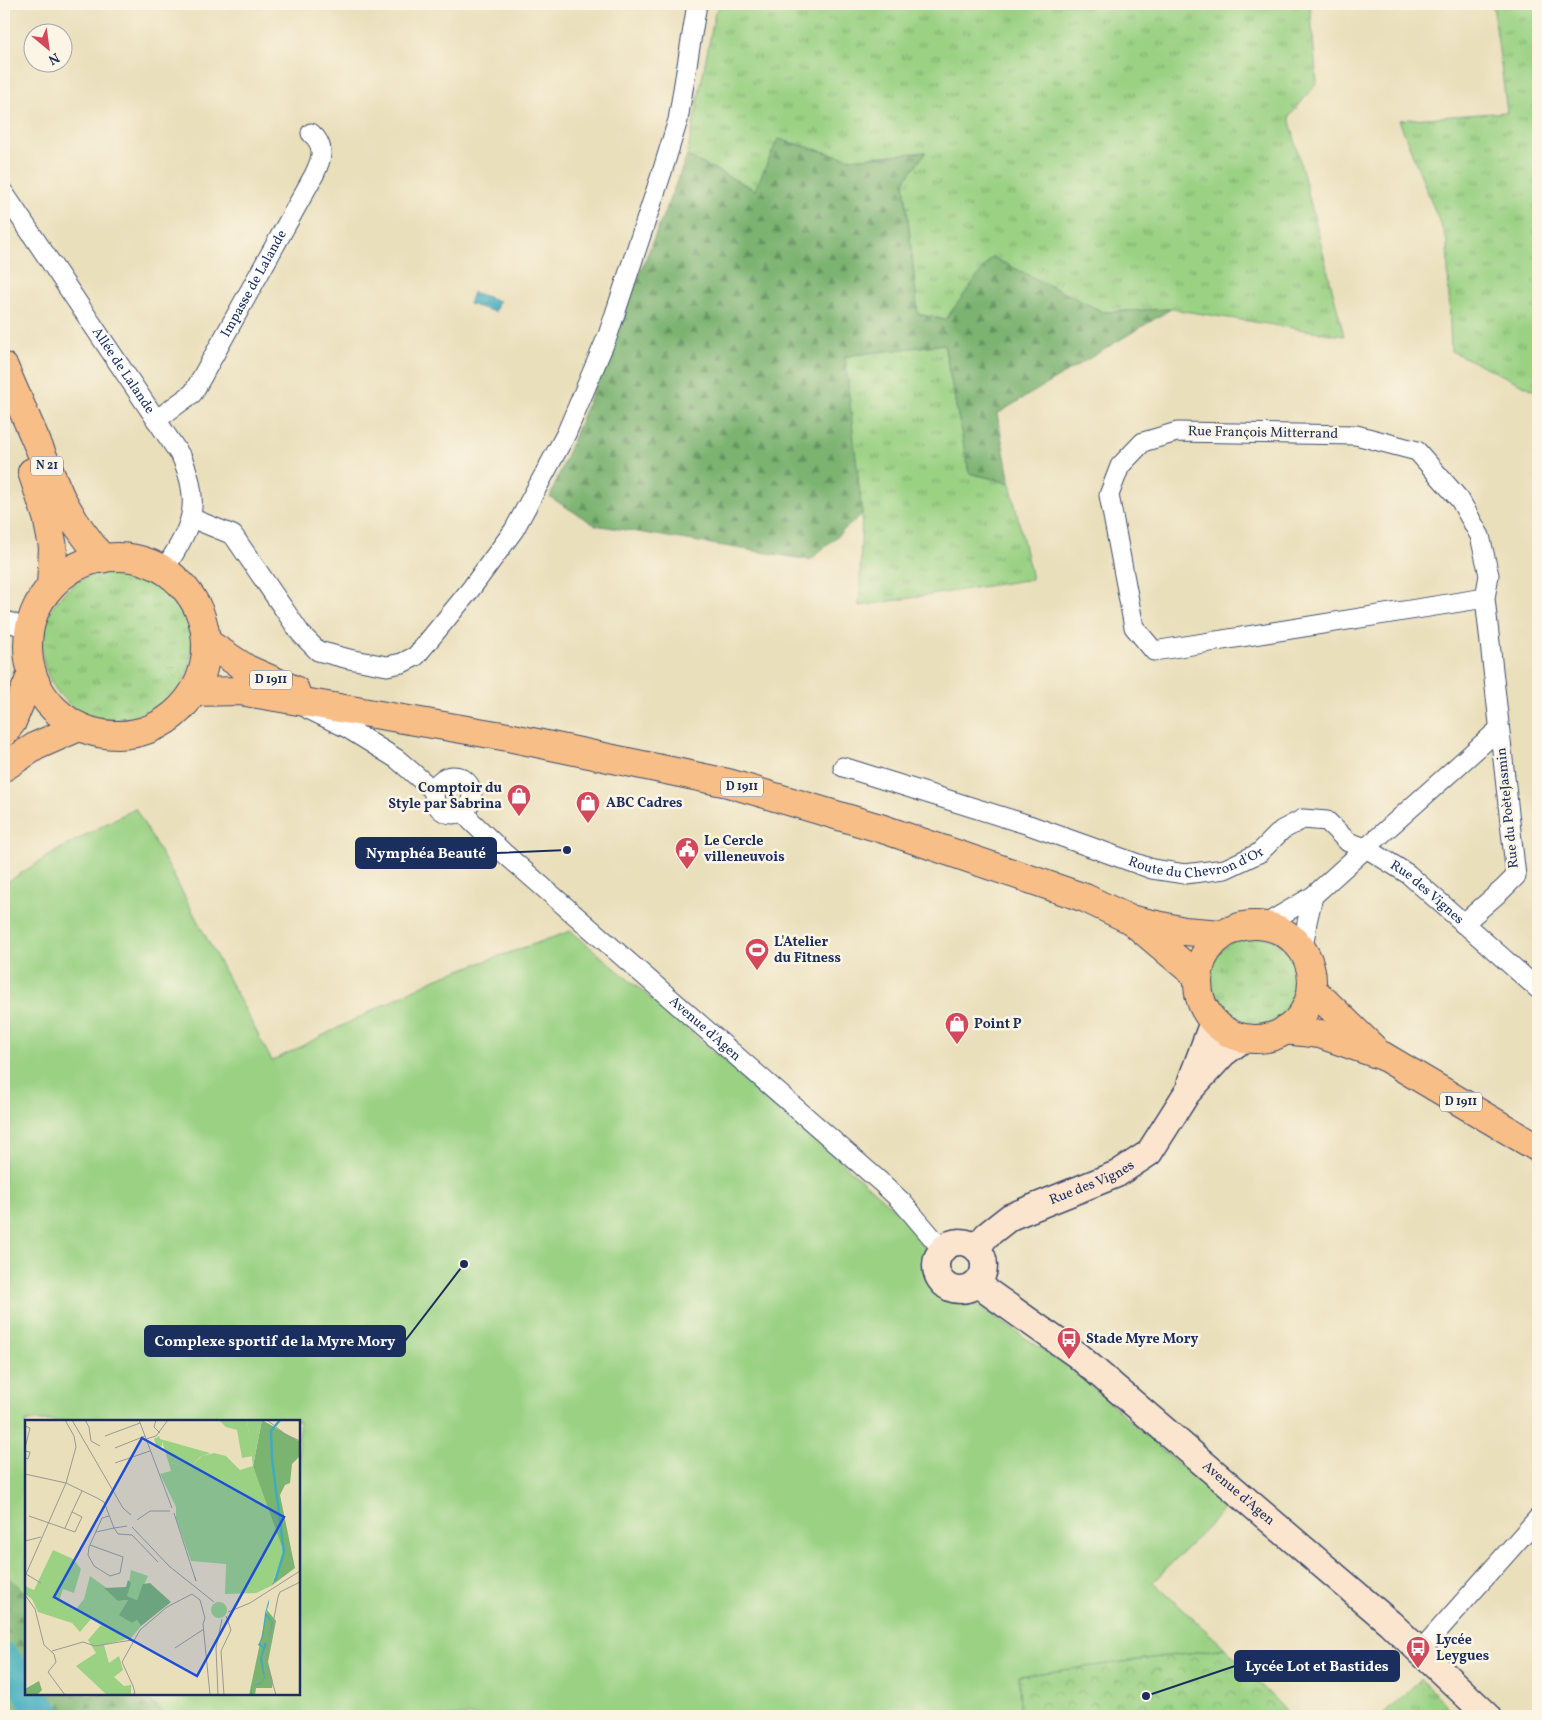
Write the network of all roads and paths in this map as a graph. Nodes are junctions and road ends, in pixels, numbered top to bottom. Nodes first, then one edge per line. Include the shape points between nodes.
1 (697, 4) edge
2 (311, 133) dead end
3 (4, 193) edge
4 (4, 367) edge
5 (4, 406) edge
6 (156, 420) junction
7 (191, 518) junction
8 (102, 559) junction
9 (164, 570) junction
10 (52, 586) junction
11 (1485, 598) junction
12 (4, 620) edge
13 (30, 630) junction
14 (206, 642) junction
15 (32, 673) junction
16 (194, 692) junction
17 (292, 700) junction
18 (340, 709) junction
19 (79, 727) junction
20 (1499, 728) junction
21 (4, 733) edge
22 (842, 767) dead end
23 (4, 768) edge
24 (434, 791) junction
25 (464, 810) junction
26 (1366, 848) junction
27 (1313, 896) junction
28 (1129, 919) junction
29 (1463, 924) junction
30 (1264, 925) junction
31 (1222, 934) junction
32 (1303, 950) junction
33 (1197, 976) junction
34 (1312, 989) junction
35 (1538, 989) edge
36 (1213, 1022) junction
37 (1285, 1030) junction
38 (1243, 1038) junction
39 (1383, 1056) junction
40 (1187, 1093) junction
41 (1538, 1148) edge
42 (976, 1248) junction
43 (942, 1249) junction
44 (978, 1283) junction
45 (1538, 1518) edge
46 (1419, 1652) junction
47 (1488, 1716) edge

1 - 7 street via 678,120 666,161 608,335 566,434 514,530 416,656 387,666 318,651 300,634 233,535
2 - 6 street, Impasse de Lalande via 321,150 314,175 192,393
3 - 6 street, Allée de Lalande
4 - 8 main road, N 21 via 61,498
5 - 10 main road, N 21 via 47,517 53,547
6 - 7 street, Allée de Lalande via 182,458 190,477
7 - 9 street, Allée de Lalande via 182,541
8 - 9 main road via 130,559
8 - 10 main road via 74,568
9 - 14 main road via 192,598 204,626
10 - 13 main road via 37,607
11 - 11 street, Rue François Mitterrand via 1489,575 1480,536 1460,500 1417,452 1356,435 1177,432 1143,442 1120,466 1110,495 1134,628 1154,651
11 - 20 street, Rue François Mitterrand
12 - 13 street
13 - 15 main road via 28,652
14 - 16 main road via 204,668
14 - 18 main road, D 1911 via 247,669
15 - 19 main road via 42,695 58,714
15 - 21 main road via 12,722
16 - 17 main road, D 1911 via 240,691
16 - 19 main road via 179,711 160,725 133,734 106,735
17 - 18 main road, D 1911
17 - 24 street via 347,728 397,759
18 - 28 main road, D 1911 via 508,737 728,783 883,829 1085,898
19 - 23 main road via 36,746
20 - 26 street
20 - 29 street, Rue du PoèteJasmin via 1516,876
22 - 26 street, Route du Chevron d'Or via 1152,868 1185,874 1225,868 1259,853 1282,830 1303,820 1327,821 1348,842
24 - 25 street via 440,809 452,814
24 - 25 street via 442,778 459,776 471,788 470,804
25 - 43 street, Avenue d'Agen via 505,854 884,1185
26 - 27 street
26 - 29 street, Rue des Vignes via 1408,874
27 - 30 street
27 - 32 street
28 - 31 main road, D 1911 via 1184,931
28 - 33 main road, D 1911
29 - 35 street, Rue des Vignes
30 - 31 main road via 1249,924
30 - 32 main road via 1279,929
31 - 33 main road via 1201,960
32 - 34 main road via 1312,976
33 - 36 main road via 1203,1008
34 - 37 main road via 1298,1020
34 - 39 main road, D 1911
36 - 38 main road
36 - 40 main road, Rue des Vignes
37 - 38 main road via 1272,1037
37 - 39 main road, D 1911 via 1320,1034
38 - 40 main road, Rue des Vignes
39 - 41 main road, D 1911
40 - 42 main road, Rue des Vignes via 1149,1153 1117,1174 1010,1218
42 - 43 main road via 955,1242
42 - 44 main road via 981,1254 984,1269
43 - 44 main road via 935,1269 941,1282 955,1290 971,1288
44 - 46 main road, Avenue d'Agen via 1077,1355 1354,1592
45 - 46 street
46 - 47 main road, Avenue d'Agen

